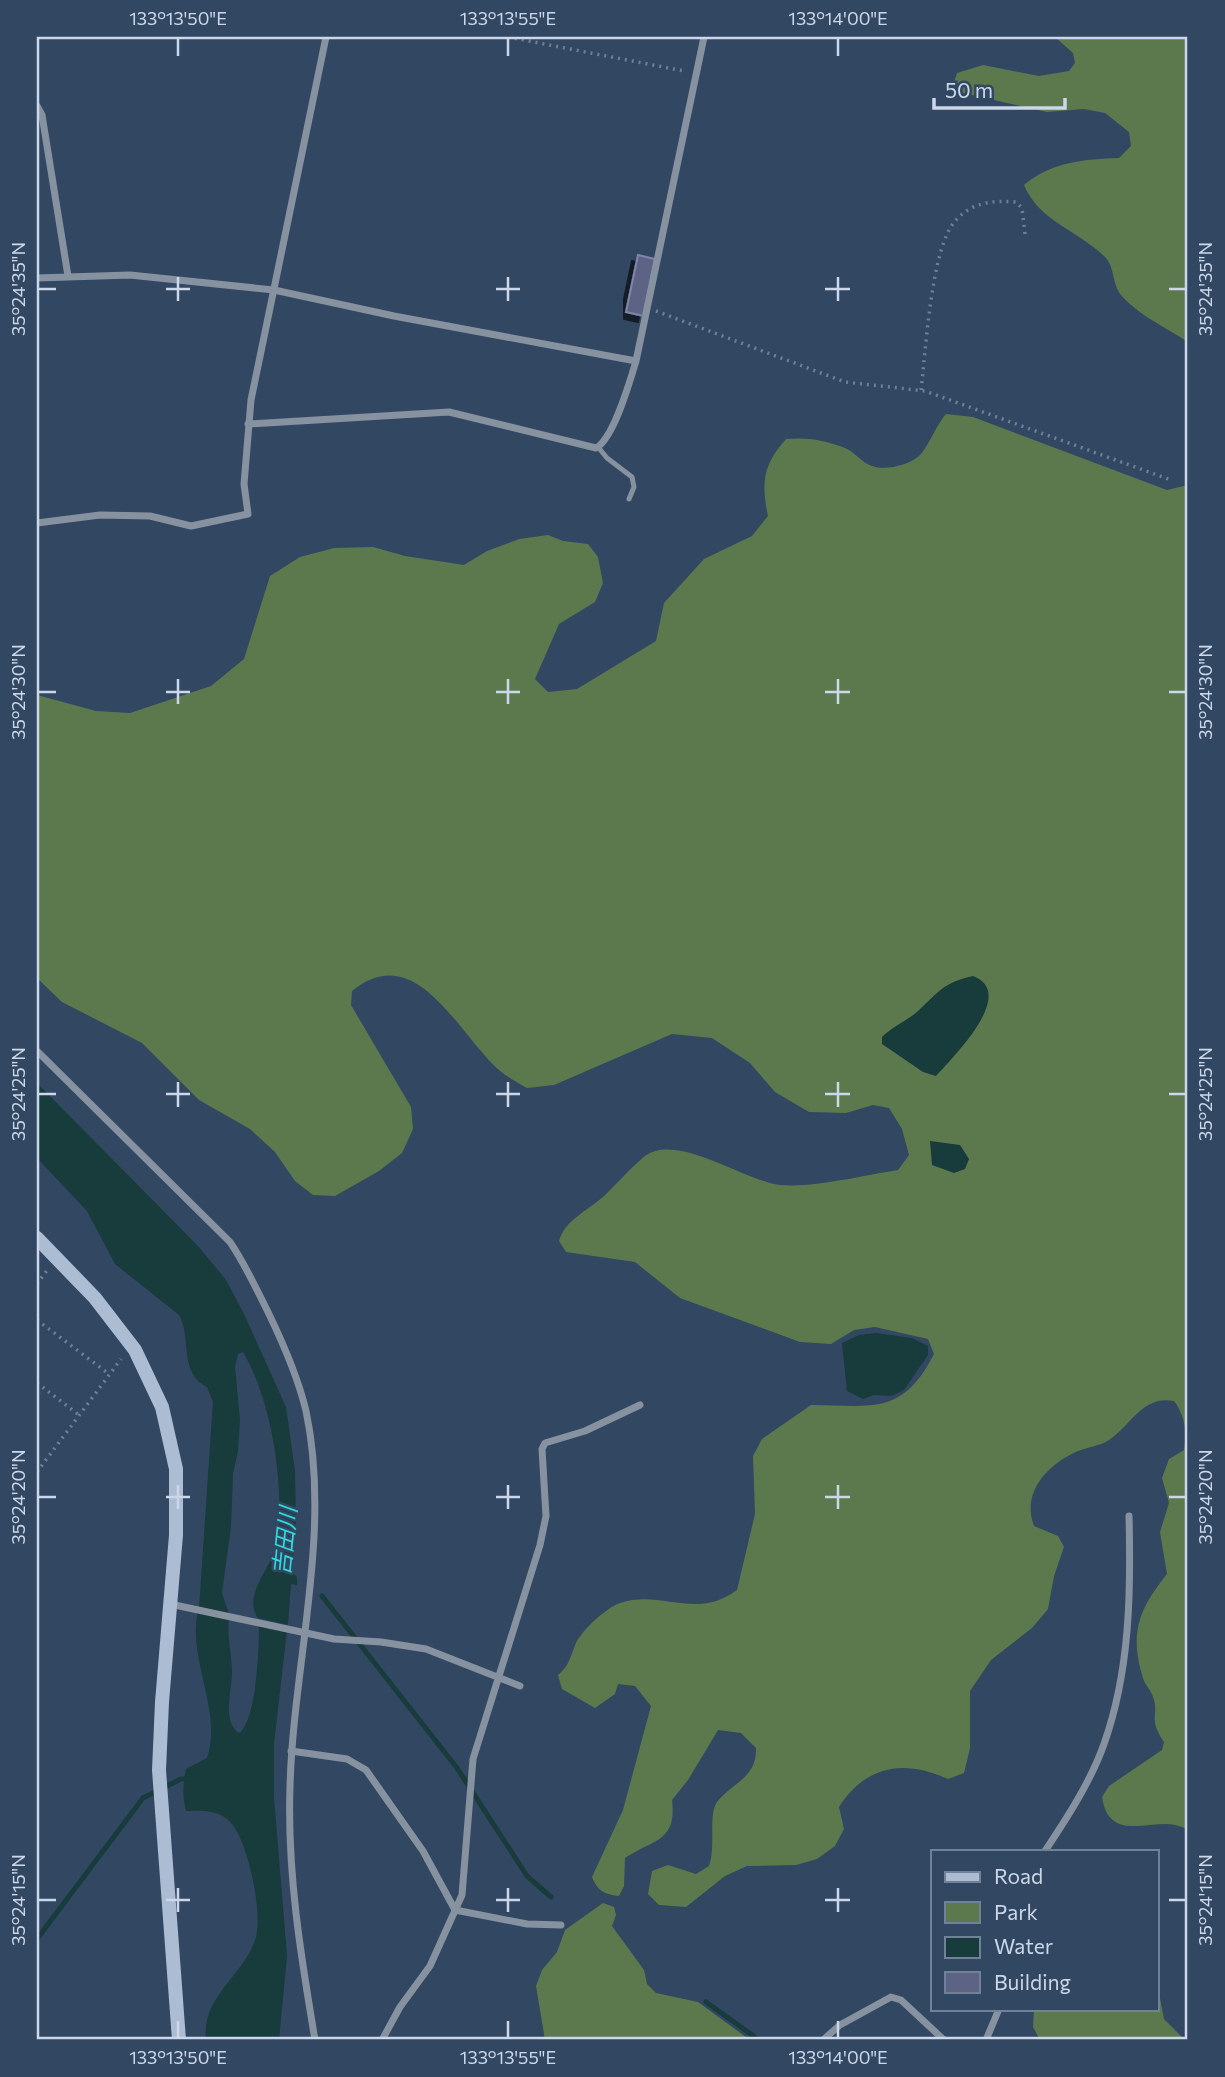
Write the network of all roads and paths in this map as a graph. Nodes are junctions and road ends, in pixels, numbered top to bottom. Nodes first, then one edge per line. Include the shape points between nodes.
1 (326, 37) edge
2 (508, 37) edge
3 (704, 37) edge
4 (697, 73) junction
5 (37, 106) edge
6 (1025, 234) dead end
7 (68, 276) junction
8 (37, 278) edge
9 (274, 290) junction
10 (647, 307) junction
11 (636, 360) junction
12 (921, 390) junction
13 (248, 424) junction
14 (598, 447) junction
15 (1171, 480) dead end
16 (629, 499) dead end
17 (37, 523) edge
18 (37, 1051) edge
19 (37, 1238) edge
20 (37, 1320) edge
21 (135, 1350) junction
22 (109, 1374) junction
23 (37, 1383) edge
24 (640, 1405) dead end
25 (79, 1415) junction
26 (37, 1472) edge
27 (1129, 1516) dead end
28 (177, 1605) junction
29 (306, 1632) junction
30 (497, 1678) junction
31 (520, 1685) dead end
32 (292, 1751) junction
33 (1046, 1850) edge
34 (455, 1910) junction
35 (561, 1925) dead end
36 (999, 2010) edge
37 (179, 2040) edge
38 (315, 2040) edge
39 (382, 2040) edge
40 (823, 2040) edge
41 (944, 2040) edge
42 (986, 2040) edge

1 - 9 street
2 - 4 path
3 - 4 street
4 - 10 street
5 - 7 street
6 - 12 path via 1023,208 1016,202 984,202 955,220 940,252
7 - 8 street
7 - 9 street via 130,275
9 - 11 street via 394,317
9 - 13 street
10 - 11 street
10 - 12 path via 845,382
11 - 14 street via 626,393
12 - 15 path
13 - 14 street via 449,412
13 - 17 street via 246,517 191,526 150,516 100,515
14 - 16 lane via 632,477
18 - 29 street via 230,1242 272,1322 299,1387 312,1467
19 - 21 street via 95,1298
20 - 22 path
21 - 22 path
21 - 28 street via 162,1406 176,1469
22 - 25 path
23 - 25 path
24 - 30 street via 585,1431 545,1443 541,1456 544,1526
25 - 26 path
27 - 33 street via 1130,1615 1108,1732 1096,1764
28 - 29 street
28 - 37 street via 162,1702 159,1781
29 - 30 street via 426,1649
29 - 32 street
30 - 31 street
30 - 34 street via 473,1759 465,1872
32 - 34 street via 347,1759 366,1770 423,1851
32 - 38 street via 292,1871
34 - 35 street via 527,1924
34 - 39 street via 430,1966
36 - 42 street
40 - 41 street via 840,2025 891,1997 901,2000

